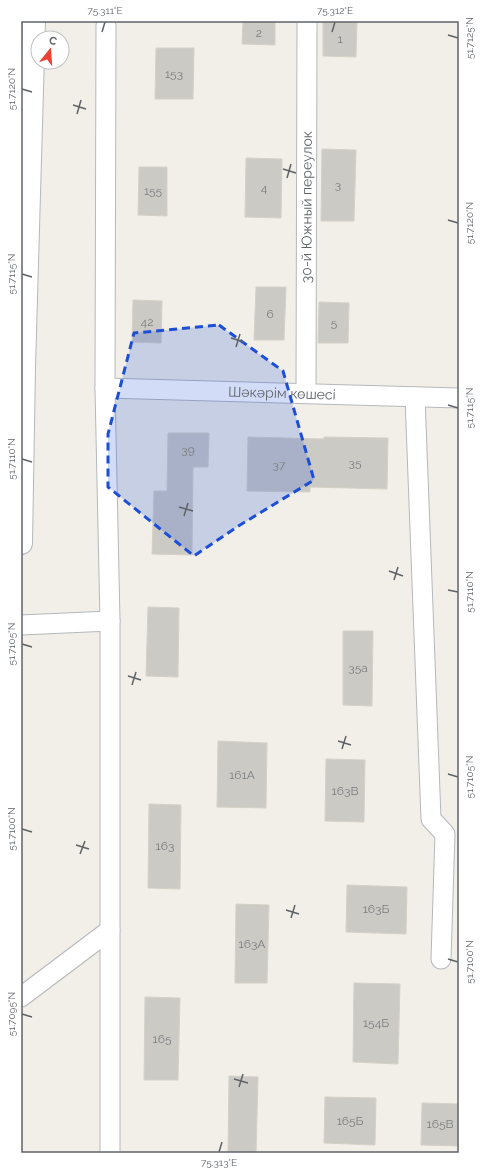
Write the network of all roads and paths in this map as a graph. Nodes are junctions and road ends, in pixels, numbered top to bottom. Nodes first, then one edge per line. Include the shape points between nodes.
1 (34, 21) edge
2 (307, 21) edge
3 (106, 25) dead end
4 (105, 388) junction
5 (306, 393) junction
6 (415, 397) junction
7 (459, 398) edge
8 (21, 543) edge
9 (110, 621) junction
10 (21, 625) edge
11 (110, 930) junction
12 (441, 959) dead end
13 (21, 997) edge
14 (110, 1153) edge

1 - 8 street
2 - 5 street, 30-й Южный переулок
3 - 4 street
4 - 5 street, Шәкәрім көшесі
4 - 9 street
5 - 6 street, Шәкәрім көшесі
6 - 7 street, Шәкәрім көшесі
6 - 12 street via 431,819 445,834
9 - 10 street
9 - 11 street
11 - 13 street
11 - 14 street

